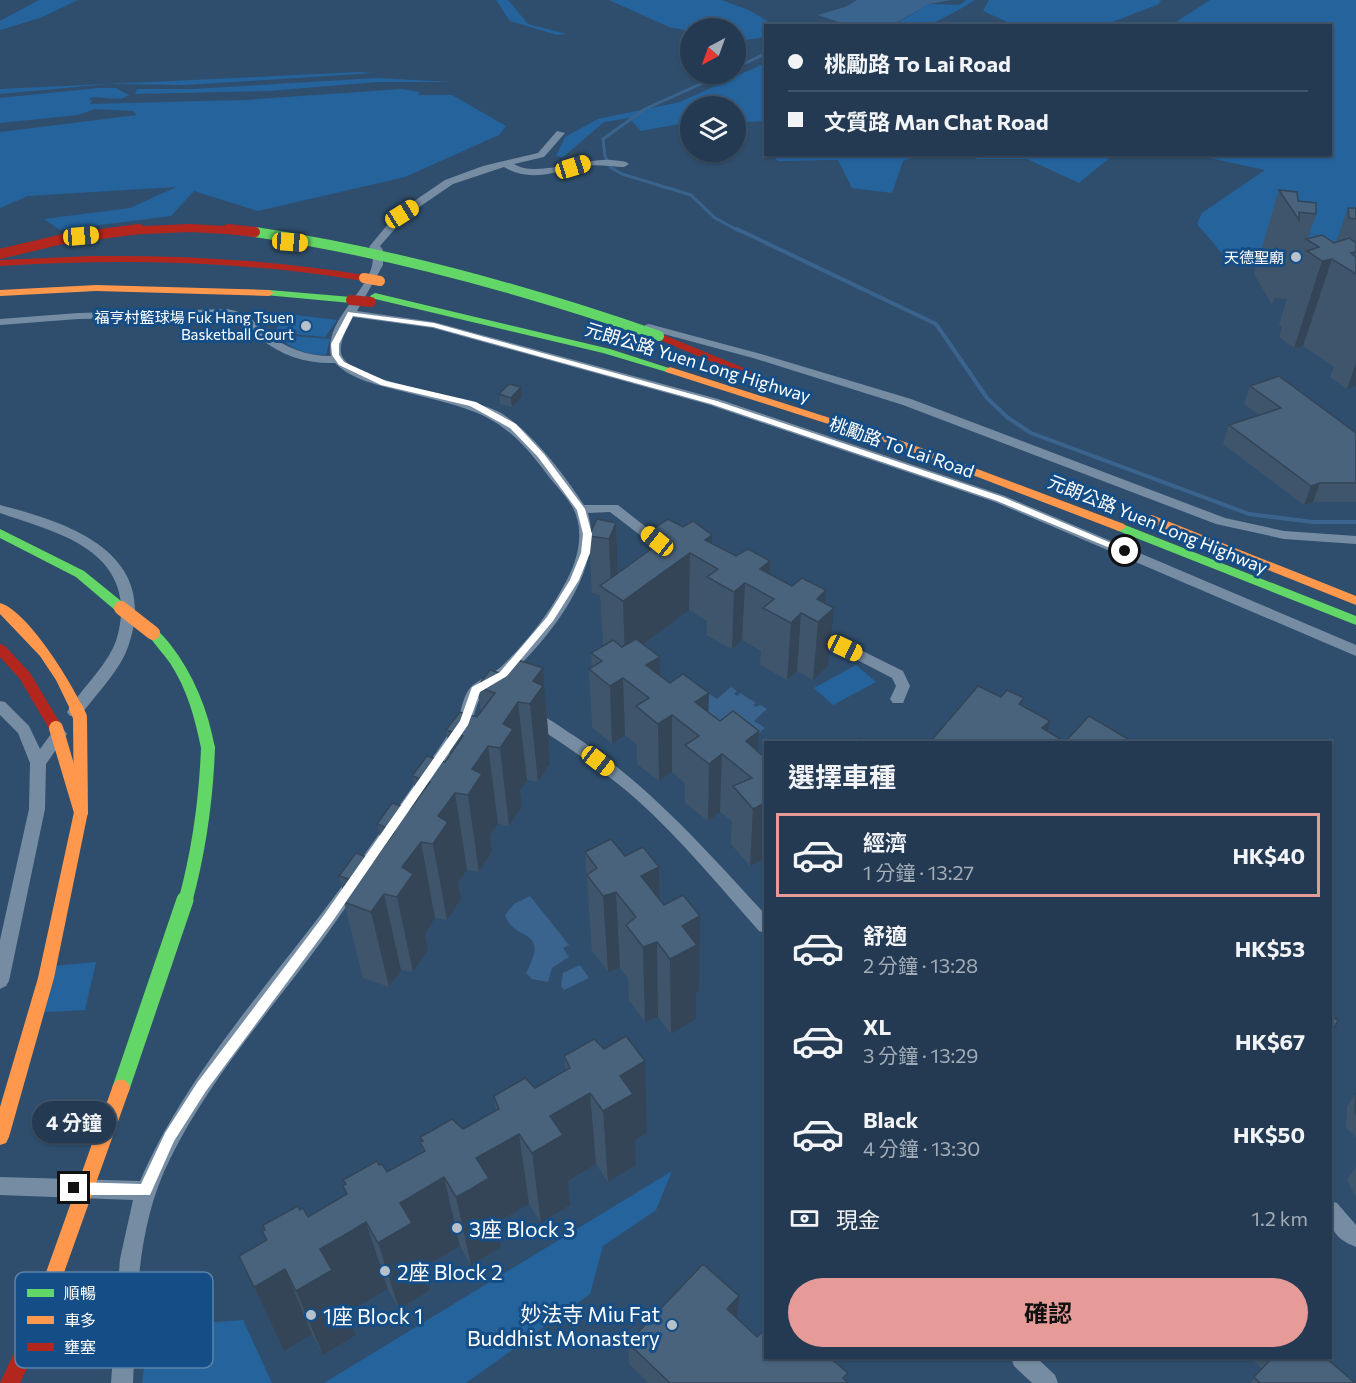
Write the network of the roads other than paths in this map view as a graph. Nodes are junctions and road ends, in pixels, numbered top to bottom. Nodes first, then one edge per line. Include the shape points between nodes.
1 (560, 134) dead end
2 (505, 163) junction
3 (624, 164) dead end
4 (0, 243) edge
5 (374, 246) junction
6 (0, 254) edge
7 (0, 262) edge
8 (0, 276) edge
9 (385, 282) dead end
10 (0, 293) edge
11 (352, 302) junction
12 (612, 319) dead end
13 (0, 322) edge
14 (646, 347) dead end
15 (338, 359) junction
16 (0, 509) edge
17 (581, 509) junction
18 (1136, 513) dead end
19 (0, 533) edge
20 (1356, 540) edge
21 (10, 554) dead end
22 (682, 561) edge
23 (1356, 601) edge
24 (1304, 602) junction
25 (0, 607) edge
26 (121, 608) junction
27 (1356, 621) edge
28 (796, 623) edge
29 (1356, 629) edge
30 (0, 649) edge
31 (1356, 651) edge
32 (476, 690) junction
33 (495, 699) edge
34 (898, 699) dead end
35 (0, 706) edge
36 (514, 707) edge
37 (38, 763) junction
38 (81, 812) junction
39 (764, 925) edge
40 (0, 981) edge
41 (0, 1137) edge
42 (0, 1186) edge
43 (145, 1191) junction
44 (1332, 1213) edge
45 (1356, 1237) edge
46 (56, 1272) edge
47 (131, 1272) edge
48 (1023, 1359) edge
49 (16, 1368) edge
50 (123, 1368) edge
51 (10, 1383) edge
52 (122, 1383) edge
53 (1047, 1383) edge

1 - 2 street via 541,155
2 - 3 street via 529,173 563,170 588,162
2 - 5 street via 449,182 402,214
4 - 5 street via 169,232
5 - 11 street via 378,250 378,265
6 - 14 highway, 元朗公路 Yuen Long Highway, bridge via 118,230 231,229 411,259 526,291 659,336 757,377
7 - 9 highway, bridge via 103,256 201,257 284,265
8 - 11 highway via 183,271 276,278
10 - 11 highway via 68,288 176,288 317,296
11 - 15 street via 335,344
11 - 24 highway, 元朗公路 Yuen Long Highway, bridge via 373,299 428,309 606,351 741,391 890,440 1100,518
11 - 31 street, 桃勵路 To Lai Road via 714,402 1000,499
12 - 20 street via 731,348 879,393 1221,521 1284,535
13 - 15 street via 227,312 246,317 271,341 291,352 312,360
15 - 17 street via 347,368 383,383 473,404 493,413 527,440
16 - 37 street via 97,548 114,563 129,587 121,645
17 - 22 street via 613,508
17 - 32 street via 587,534 585,553 574,580 550,619 510,667 495,681
18 - 23 highway, 元朗公路 Yuen Long Highway
19 - 26 highway via 71,568 109,594
21 - 26 highway via 75,582
24 - 27 highway, 元朗公路 Yuen Long Highway
24 - 29 highway
25 - 38 highway, bridge via 32,634 54,661 74,701 80,717
26 - 46 highway, bridge via 165,645 185,673 198,701 210,764 206,818 190,888
28 - 34 street via 898,675 903,686
30 - 38 highway, bridge via 26,676 56,728
32 - 33 street
32 - 43 street via 464,722 328,919 201,1087 169,1137
35 - 37 street via 24,730
36 - 39 street via 584,750 641,794
37 - 40 street via 37,809
38 - 41 highway via 46,978
42 - 43 street
43 - 47 street
44 - 45 street
48 - 53 street
49 - 51 highway, bridge
50 - 52 street

